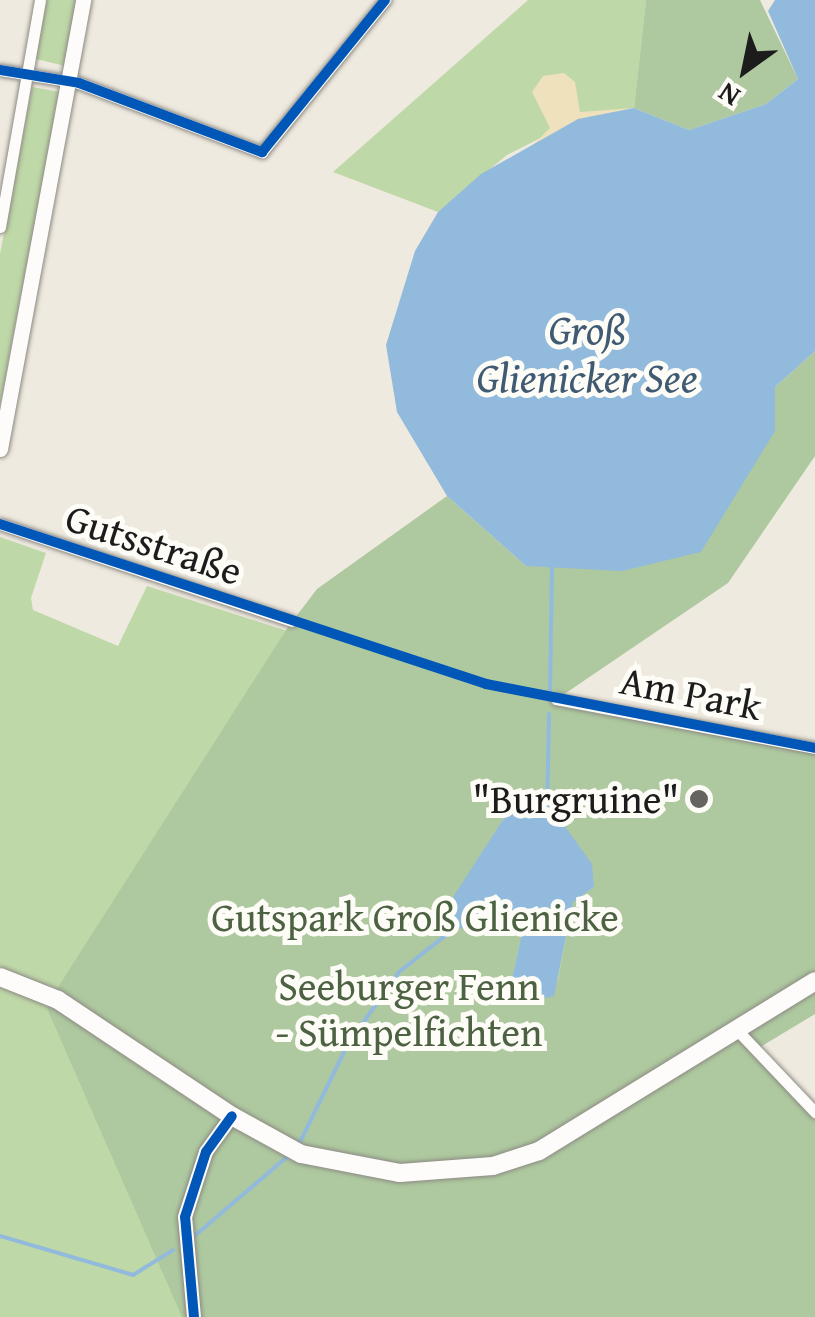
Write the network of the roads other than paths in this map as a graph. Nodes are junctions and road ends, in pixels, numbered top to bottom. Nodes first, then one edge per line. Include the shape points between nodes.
1 (40, 0) edge
2 (82, 0) edge
3 (384, 0) edge
4 (0, 70) edge
5 (27, 74) junction
6 (68, 81) junction
7 (0, 227) edge
8 (0, 449) edge
9 (0, 524) edge
10 (291, 621) dead end
11 (556, 699) dead end
12 (815, 748) edge
13 (0, 977) edge
14 (815, 981) edge
15 (738, 1031) junction
16 (815, 1112) edge
17 (232, 1116) junction
18 (194, 1317) edge

1 - 5 street
2 - 6 main road
3 - 6 street via 262,152
4 - 5 street
5 - 6 street
5 - 7 street
6 - 8 main road
9 - 10 street, Gutsstraße
11 - 12 street, Am Park
13 - 17 main road via 58,1000
14 - 15 main road
15 - 16 street
15 - 17 main road via 539,1151 493,1166 400,1173 351,1168 301,1154
17 - 18 street via 206,1152 185,1217

